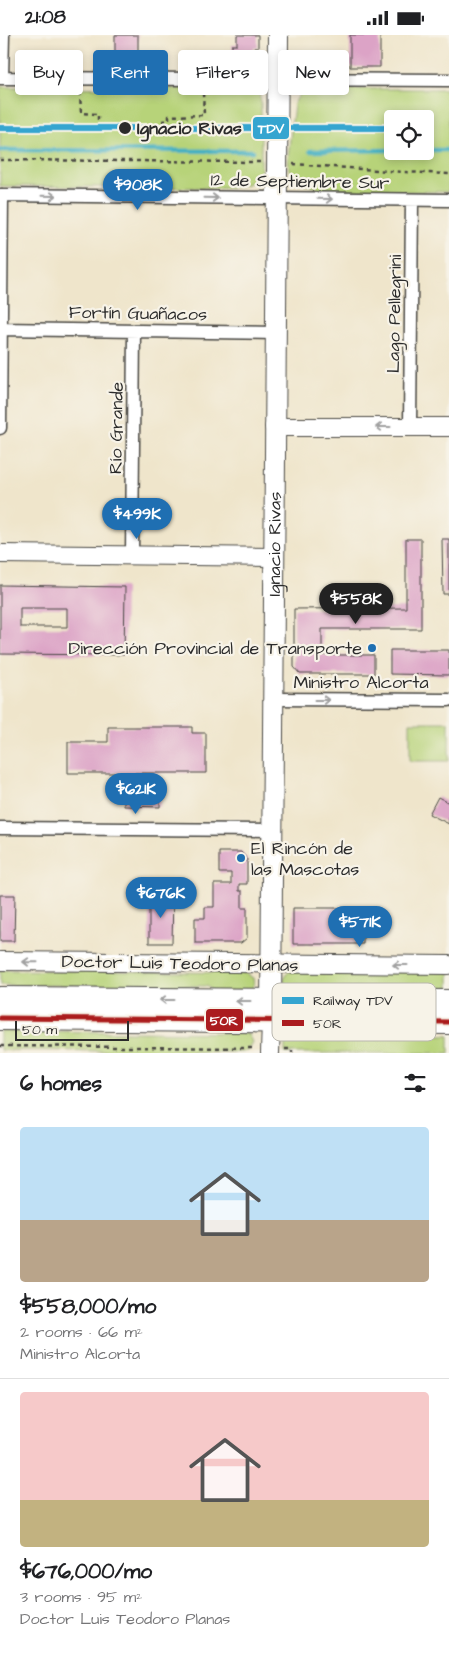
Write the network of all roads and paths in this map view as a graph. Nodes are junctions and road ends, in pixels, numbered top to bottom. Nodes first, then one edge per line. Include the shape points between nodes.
1 (3, 35) edge
2 (278, 35) edge
3 (1, 78) edge
4 (15, 78) edge
5 (83, 79) edge
6 (178, 79) edge
7 (268, 79) edge
8 (277, 79) junction
9 (449, 80) edge
10 (80, 95) edge
11 (203, 95) edge
12 (98, 120) dead end
13 (162, 121) dead end
14 (0, 160) edge
15 (261, 162) dead end
16 (288, 164) dead end
17 (449, 174) edge
18 (1, 195) edge
19 (276, 199) junction
20 (412, 200) junction
21 (449, 201) edge
22 (0, 329) edge
23 (134, 331) junction
24 (275, 333) junction
25 (274, 427) junction
26 (410, 427) junction
27 (449, 427) edge
28 (0, 428) edge
29 (0, 554) edge
30 (132, 556) junction
31 (274, 557) junction
32 (274, 699) junction
33 (449, 701) edge
34 (0, 828) edge
35 (272, 830) junction
36 (0, 961) edge
37 (271, 964) junction
38 (449, 965) edge
39 (0, 999) edge
40 (449, 1002) edge
41 (436, 1003) edge
42 (271, 1011) junction
43 (0, 1018) edge
44 (436, 1021) edge
45 (449, 1022) edge
46 (0, 1047) edge
47 (250, 1048) dead end
48 (270, 1053) edge

1 - 3 street
2 - 8 main road, Ignacio Rivas
3 - 4 street
5 - 6 street
7 - 8 street
8 - 9 street
8 - 19 main road, Ignacio Rivas
10 - 12 path via 81,113 98,114
11 - 13 path via 204,115 169,116 169,120
14 - 15 path
16 - 17 path
18 -> 19 street, 12 de Septiembre Sur
18 - 22 street
19 -> 20 street, 12 de Septiembre Sur
19 - 24 main road, Ignacio Rivas
20 - 21 street, 12 de Septiembre Sur
20 - 26 street, Lago Pellegrini
22 - 23 street, Fortín Guañacos
22 - 28 street
23 - 24 street, Fortín Guañacos
23 - 30 street, Río Grande
24 - 25 main road, Ignacio Rivas
26 -> 25 street
25 - 31 main road, Ignacio Rivas
26 - 27 street
29 - 30 street
30 - 31 street
31 - 32 main road, Ignacio Rivas
32 -> 33 street, Ministro Alcorta
32 - 35 main road, Ignacio Rivas
34 - 35 street
35 - 37 main road, Ignacio Rivas
37 -> 36 street, Doctor Luis Teodoro Planas
38 -> 37 street, Doctor Luis Teodoro Planas
37 - 42 main road, Ignacio Rivas
42 -> 39 highway
40 - 41 highway
42 - 43 highway
42 - 48 street, Ignacio Rivas
44 - 45 highway
46 - 47 path

